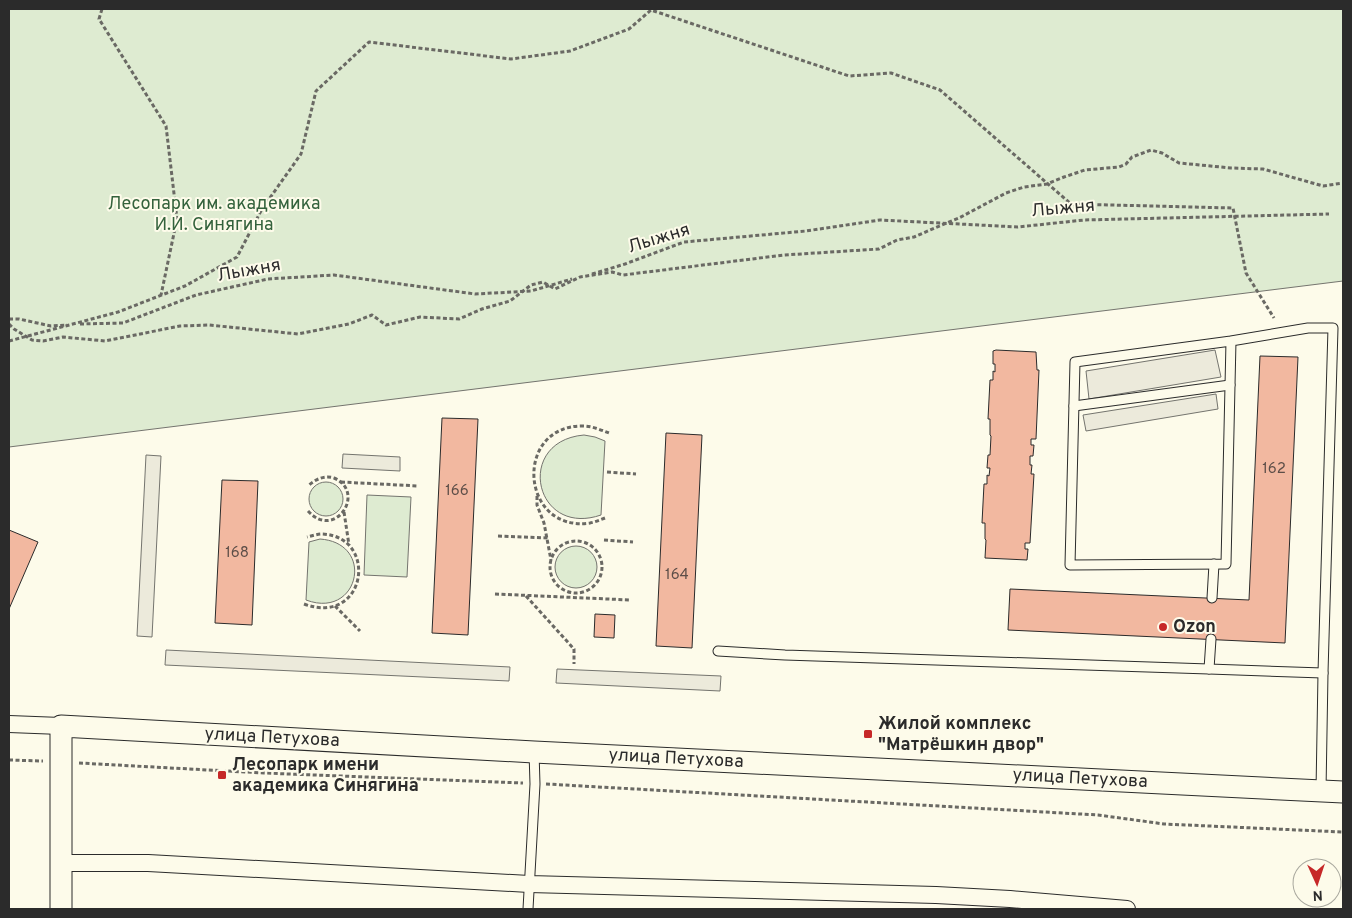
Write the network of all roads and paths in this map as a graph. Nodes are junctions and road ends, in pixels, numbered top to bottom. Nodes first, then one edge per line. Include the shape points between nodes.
1 (102, 9) edge
2 (1343, 183) edge
3 (1048, 184) junction
4 (1329, 214) dead end
5 (1234, 216) junction
6 (944, 224) junction
7 (580, 277) junction
8 (523, 291) junction
9 (161, 296) junction
10 (1274, 318) dead end
11 (9, 319) edge
12 (9, 324) edge
13 (75, 324) junction
14 (27, 337) junction
15 (9, 341) edge
16 (1231, 341) junction
17 (1230, 385) junction
18 (1074, 406) junction
19 (609, 433) dead end
20 (607, 472) dead end
21 (636, 474) dead end
22 (340, 482) junction
23 (310, 485) dead end
24 (418, 486) dead end
25 (537, 493) junction
26 (308, 511) dead end
27 (344, 512) junction
28 (605, 518) dead end
29 (498, 536) dead end
30 (307, 537) dead end
31 (548, 538) junction
32 (604, 540) dead end
33 (633, 542) dead end
34 (349, 545) junction
35 (551, 560) junction
36 (1214, 564) junction
37 (495, 594) dead end
38 (526, 595) junction
39 (1212, 598) dead end
40 (630, 600) dead end
41 (304, 604) dead end
42 (335, 606) junction
43 (360, 631) dead end
44 (1211, 639) dead end
45 (718, 651) dead end
46 (574, 664) dead end
47 (1209, 670) junction
48 (1323, 673) junction
49 (9, 724) edge
50 (61, 726) junction
51 (534, 752) junction
52 (9, 760) edge
53 (61, 762) junction
54 (535, 784) junction
55 (1321, 791) junction
56 (1343, 792) edge
57 (1343, 832) edge
58 (60, 863) junction
59 (529, 884) junction
60 (935, 902) edge
61 (1009, 904) edge
62 (61, 909) edge
63 (528, 909) edge
64 (1127, 909) edge

1 - 9 path via 99,19 166,126 177,218
2 - 3 path via 1323,186 1263,169 1179,163 1151,150 1118,167 1085,170
3 - 5 path via 1071,204 1233,208
3 - 6 path via 1006,193
3 - 9 path via 940,90 891,73 849,76 651,10 629,28 570,51 511,59 369,42 316,91 301,154 262,209 237,257
4 - 5 path, Лыжня
5 - 6 path, Лыжня via 1084,220 1018,228
5 - 10 path via 1246,272
6 - 7 path, Лыжня via 880,220 684,242
6 - 7 path via 879,249 784,255 623,275 612,272
7 - 8 path, Лыжня
8 - 13 path, Лыжня via 475,294 334,275 268,278 196,295 124,323
8 - 14 path via 510,301 460,319 420,317 386,325 372,315 349,324 298,334 209,325 180,326 105,341 63,337 32,340
9 - 13 path
11 - 13 path, Лыжня via 19,318 51,326
12 - 14 path
13 - 14 path
14 - 15 path
16 - 17 lane
16 - 18 lane via 1075,362
16 - 48 lane via 1308,328 1333,328
17 - 18 lane
17 - 36 lane via 1226,564
18 - 36 lane via 1070,565
19 - 25 path via 573,426 553,435 545,442 535,461 533,472
20 - 21 path
22 - 23 path via 332,477 323,477
22 - 24 path
22 - 27 path via 348,495
25 - 28 path via 550,511 569,522
25 - 31 path via 537,505
26 - 27 path via 321,520 338,518
27 - 34 path
29 - 31 path
30 - 34 path via 331,535
31 - 35 path
32 - 33 path
34 - 42 path via 359,564 357,585 352,594
35 - 35 path via 553,578 565,590 574,592 591,588 601,573 599,556 586,543 569,542 554,552
36 - 39 lane
37 - 38 path
38 - 40 path
38 - 46 path via 574,649
41 - 42 path via 325,608
42 - 43 path
44 - 47 lane
45 - 47 lane
47 - 48 lane
48 - 55 lane
49 - 50 street, улица Петухова
50 - 51 street, улица Петухова
50 - 53 street
51 - 54 lane
51 - 55 street, улица Петухова
52 - 53 path
53 - 54 path
53 - 58 street
54 - 57 path via 1098,815 1164,824
54 - 59 lane
55 - 56 street, улица Петухова
58 - 59 street via 148,863
58 - 62 street
59 - 60 street
59 - 63 lane
60 - 61 street
61 - 64 street

